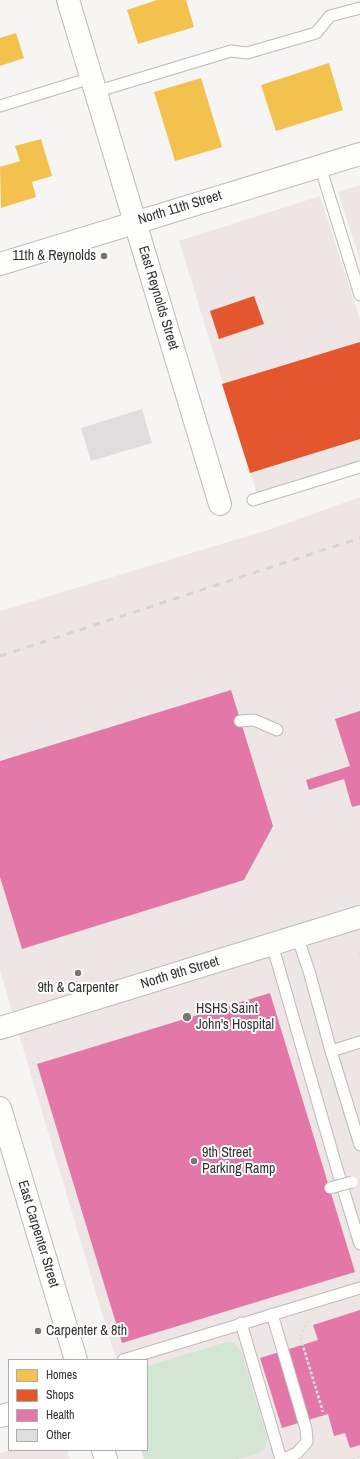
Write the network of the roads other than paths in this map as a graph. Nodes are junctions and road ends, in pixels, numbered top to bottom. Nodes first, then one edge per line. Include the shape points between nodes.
1 (68, 0) edge
2 (360, 8) edge
3 (93, 85) junction
4 (0, 106) edge
5 (360, 154) edge
6 (320, 166) junction
7 (135, 222) junction
8 (0, 264) edge
9 (360, 295) edge
10 (360, 467) edge
11 (253, 500) dead end
12 (220, 504) dead end
13 (240, 721) dead end
14 (277, 730) dead end
15 (360, 917) edge
16 (296, 936) junction
17 (272, 944) junction
18 (0, 1028) edge
19 (360, 1042) edge
20 (331, 1051) junction
21 (0, 1108) edge
22 (360, 1145) edge
23 (356, 1180) edge
24 (330, 1188) dead end
25 (356, 1218) edge
26 (360, 1244) edge
27 (360, 1288) edge
28 (272, 1314) junction
29 (241, 1323) junction
30 (76, 1359) edge
31 (126, 1359) edge
32 (282, 1459) edge

1 - 3 street, East Reynolds Street
2 - 3 lane via 330,16 316,33 247,53 231,51
3 - 4 lane
3 - 7 street, East Reynolds Street
5 - 6 street, North 11th Street
6 - 7 street, North 11th Street
6 - 9 lane
7 - 8 street, North 11th Street
7 - 12 street, East Reynolds Street
10 - 11 lane
13 - 14 lane via 254,720
15 - 16 street, North 9th Street
16 - 17 street, North 9th Street
16 - 20 lane
17 - 18 street, North 9th Street
17 - 25 lane via 348,1204
19 - 20 lane
20 - 22 lane
21 - 30 street, East Carpenter Street
23 - 24 lane, bridge
25 - 26 lane
27 - 28 lane
28 - 29 lane
28 - 32 lane via 306,1429 307,1442 297,1453
29 - 31 lane
29 - 32 lane

